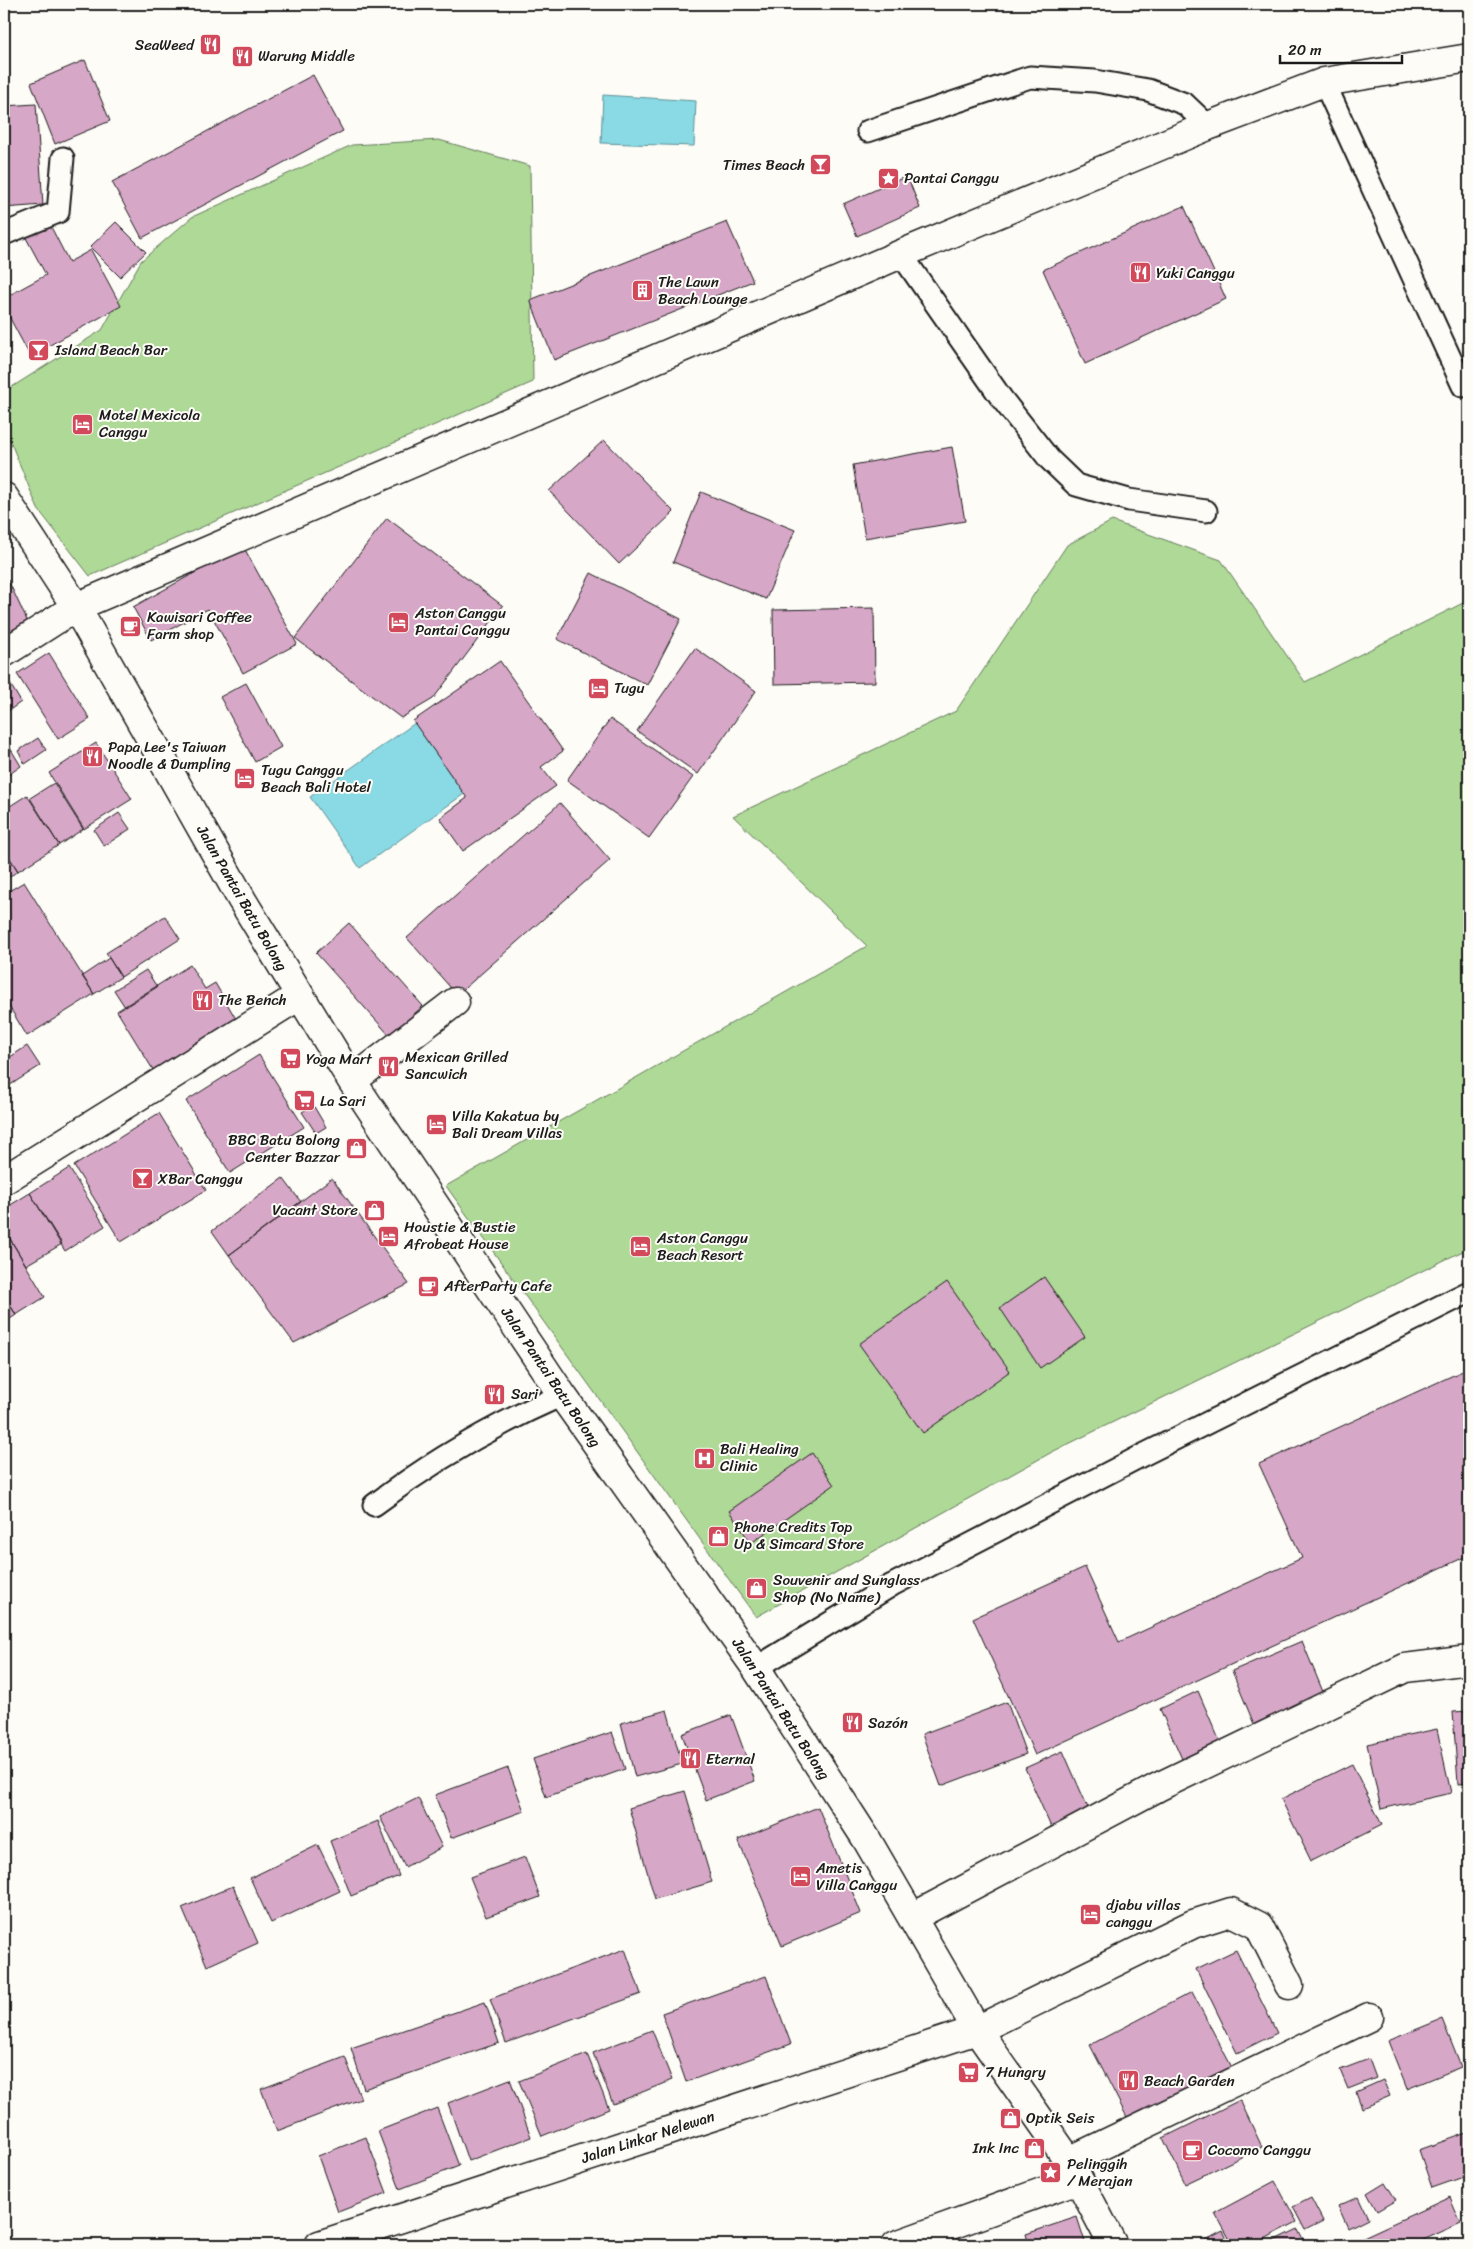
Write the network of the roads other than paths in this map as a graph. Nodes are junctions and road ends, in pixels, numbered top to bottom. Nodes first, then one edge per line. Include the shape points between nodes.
1 (1469, 58) edge
2 (1324, 82) junction
3 (1208, 126) junction
4 (868, 131) dead end
5 (63, 158) dead end
6 (4, 234) edge
7 (901, 254) junction
8 (1464, 386) dead end
9 (4, 497) edge
10 (1206, 511) dead end
11 (76, 607) junction
12 (4, 653) edge
13 (300, 996) junction
14 (455, 1002) dead end
15 (352, 1081) junction
16 (4, 1180) edge
17 (1469, 1292) edge
18 (562, 1396) junction
19 (374, 1505) dead end
20 (1469, 1660) edge
21 (756, 1668) junction
22 (913, 1917) junction
23 (1289, 1985) dead end
24 (1369, 2017) dead end
25 (976, 2030) junction
26 (1073, 2170) junction
27 (319, 2245) edge
28 (896, 2245) edge
29 (1113, 2245) edge

1 - 2 street
2 - 3 street
2 - 8 lane
3 - 4 lane via 1185,104 1148,90 1095,81 1030,77
3 - 7 street
5 - 6 lane via 58,212
7 - 10 lane via 1002,399 1049,459 1076,485 1129,500
7 - 11 street
9 - 11 street, Jalan Pantai Batu Bolong
11 - 12 street
11 - 13 street, Jalan Pantai Batu Bolong
13 - 15 street, Jalan Pantai Batu Bolong
13 - 16 street
14 - 15 street
15 - 18 street, Jalan Pantai Batu Bolong
17 - 21 lane via 892,1584
18 - 19 lane via 531,1409 416,1473
18 - 21 street, Jalan Pantai Batu Bolong
20 - 22 street via 1405,1668 1160,1786
21 - 22 street, Jalan Pantai Batu Bolong
22 - 25 street, Jalan Pantai Batu Bolong
23 - 25 street, Jalan Linkar Nelewan via 1259,1926 1231,1912 1193,1924
24 - 26 street
25 - 26 street, Jalan Pantai Batu Bolong
25 - 27 street, Jalan Linkar Nelewan
26 - 28 street
26 - 29 street, Jalan Pantai Batu Bolong

